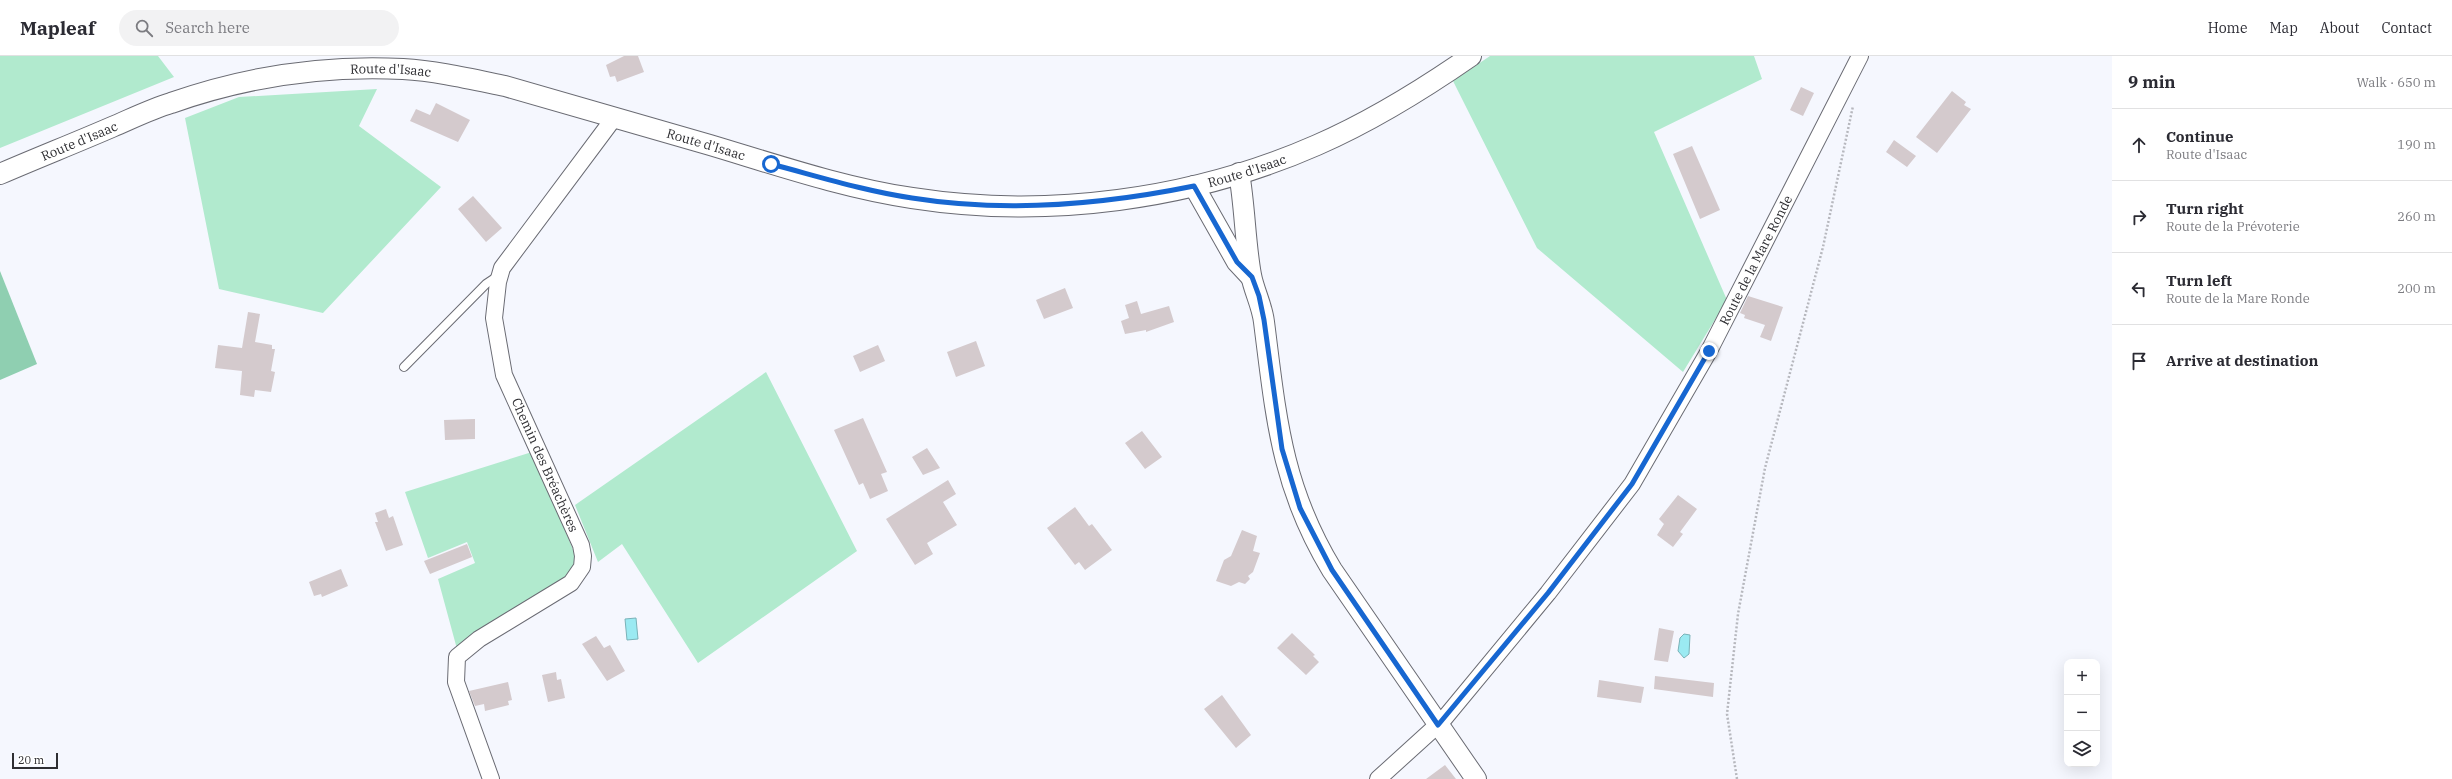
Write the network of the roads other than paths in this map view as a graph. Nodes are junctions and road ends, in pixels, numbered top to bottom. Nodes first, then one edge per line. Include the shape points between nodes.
1 (1471, 56) edge
2 (1860, 56) edge
3 (614, 118) junction
4 (1240, 173) junction
5 (0, 174) edge
6 (1194, 186) junction
7 (500, 274) junction
8 (1252, 277) junction
9 (404, 367) dead end
10 (1438, 725) junction
11 (491, 779) edge
12 (1378, 779) edge
13 (1476, 779) edge

1 - 4 street, Route d'Isaac via 1396,106 1356,127 1291,156
2 - 10 street, Route de la Mare Ronde via 1709,351 1632,484 1548,593
3 - 5 street, Route d'Isaac via 504,86 455,76 404,69 300,72 271,76 169,103
3 - 6 street, Route d'Isaac via 864,189 962,205 1028,206 1091,203
3 - 7 street, Chemin des Bréachères
4 - 6 street, Route d'Isaac
4 - 8 street
6 - 8 street via 1237,262
7 - 9 lane via 486,284
7 - 11 street, Chemin des Bréachères via 494,318 504,375 581,545 583,556 582,567 571,583 479,639 457,657 456,682
8 - 10 street via 1264,320 1282,449 1300,508 1332,570
10 - 12 street, Route de la Mare Ronde
10 - 13 street

